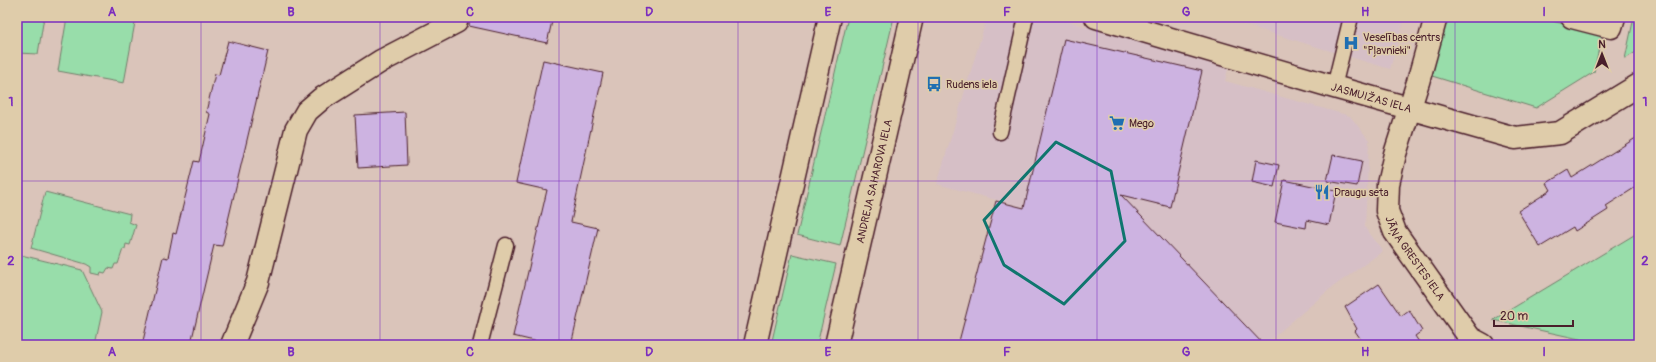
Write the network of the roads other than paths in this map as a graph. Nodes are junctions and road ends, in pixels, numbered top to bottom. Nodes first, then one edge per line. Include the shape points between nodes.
1 (457, 17) edge
2 (830, 17) edge
3 (912, 17) edge
4 (1026, 17) edge
5 (1096, 17) edge
6 (1351, 17) edge
7 (1436, 17) edge
8 (1572, 17) edge
9 (1614, 17) edge
10 (1639, 85) edge
11 (1334, 87) junction
12 (1410, 109) junction
13 (1000, 132) dead end
14 (506, 245) dead end
15 (232, 345) edge
16 (480, 345) edge
17 (755, 345) edge
18 (836, 345) edge
19 (1483, 345) edge

1 - 15 street via 456,22 381,61 321,99 307,111 296,130 258,282
2 - 17 street
3 - 18 street, ANDREJA SAHAROVA IELA
4 - 13 lane
5 - 11 street, JASMUIŽAS IELA
6 - 11 lane
7 - 12 street, JĀŅA GRESTES IELA
8 - 9 street via 1611,27
10 - 12 street, JASMUIŽAS IELA via 1560,133 1515,138
11 - 12 street, JASMUIŽAS IELA
12 - 19 street, JĀŅA GRESTES IELA via 1388,184 1387,210 1395,232 1470,338
14 - 16 lane

